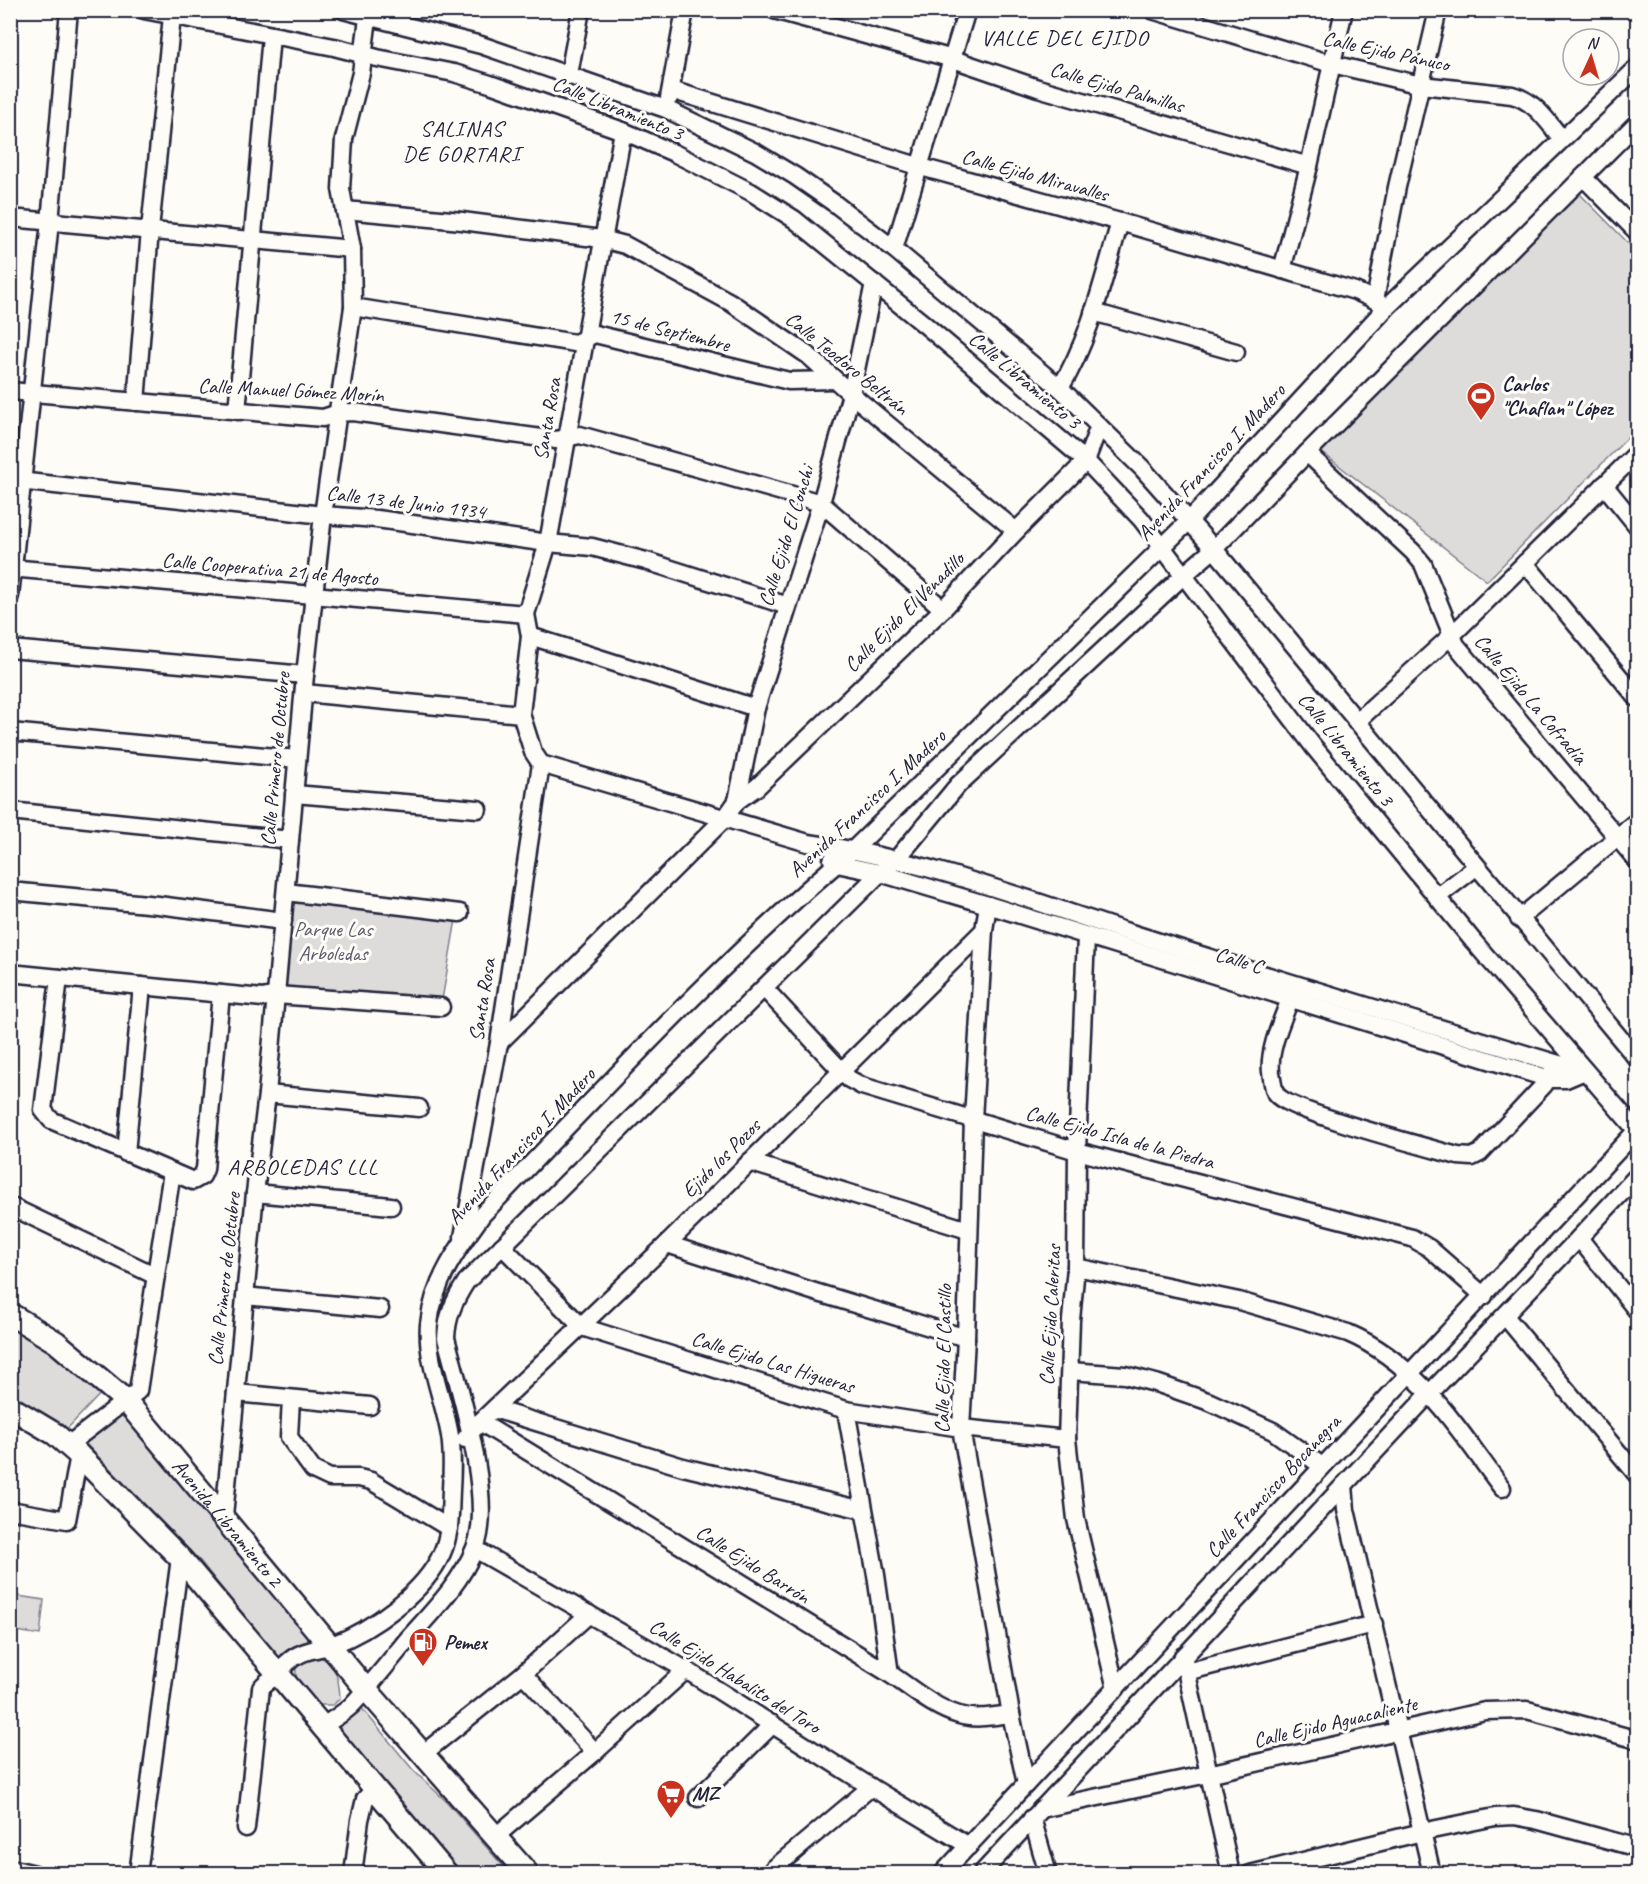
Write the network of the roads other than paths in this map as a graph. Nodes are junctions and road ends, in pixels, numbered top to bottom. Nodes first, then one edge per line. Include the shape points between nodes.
1 (69, 10) edge
2 (144, 10) edge
3 (343, 10) edge
4 (581, 10) edge
5 (685, 10) edge
6 (774, 10) edge
7 (967, 10) edge
8 (1152, 10) edge
9 (1344, 10) edge
10 (1438, 10) edge
11 (369, 13) edge
12 (172, 16) junction
13 (271, 36) junction
14 (364, 54) junction
15 (953, 59) junction
16 (1332, 64) junction
17 (1638, 67) edge
18 (569, 74) junction
19 (1421, 85) junction
20 (671, 90) junction
21 (666, 109) junction
22 (1638, 122) edge
23 (622, 130) junction
24 (1562, 139) junction
25 (1309, 166) junction
26 (921, 167) junction
27 (1583, 177) junction
28 (345, 210) junction
29 (10, 218) edge
30 (50, 222) junction
31 (1120, 222) junction
32 (150, 230) junction
33 (1638, 233) edge
34 (602, 239) junction
35 (253, 240) junction
36 (352, 249) junction
37 (894, 249) junction
38 (1282, 270) junction
39 (874, 283) junction
40 (1380, 304) junction
41 (353, 307) junction
42 (1093, 312) junction
43 (584, 339) junction
44 (1236, 352) dead end
45 (836, 380) junction
46 (1060, 388) junction
47 (10, 391) edge
48 (33, 393) junction
49 (851, 394) junction
50 (136, 402) junction
51 (237, 411) junction
52 (338, 413) junction
53 (1099, 426) junction
54 (568, 437) junction
55 (1638, 452) edge
56 (1307, 453) junction
57 (1086, 461) junction
58 (17, 480) edge
59 (1604, 485) junction
60 (821, 503) junction
61 (323, 515) junction
62 (1189, 521) junction
63 (1638, 527) edge
64 (1016, 531) junction
65 (548, 543) junction
66 (1162, 547) junction
67 (1214, 549) junction
68 (1525, 563) junction
69 (12, 568) edge
70 (1184, 575) junction
71 (314, 595) junction
72 (10, 596) edge
73 (788, 606) junction
74 (943, 609) junction
75 (526, 614) junction
76 (530, 636) junction
77 (1451, 636) junction
78 (10, 649) edge
79 (305, 675) junction
80 (304, 693) junction
81 (1638, 699) edge
82 (756, 708) junction
83 (521, 714) junction
84 (1356, 722) junction
85 (10, 732) edge
86 (297, 759) junction
87 (540, 764) junction
88 (294, 794) junction
89 (737, 801) junction
90 (478, 809) dead end
91 (10, 811) edge
92 (725, 818) junction
93 (1638, 820) edge
94 (1616, 837) junction
95 (290, 840) junction
96 (808, 843) junction
97 (854, 849) junction
98 (896, 860) junction
99 (1638, 862) edge
100 (837, 864) junction
101 (1476, 867) junction
102 (880, 873) junction
103 (10, 891) edge
104 (286, 892) junction
105 (1437, 897) junction
106 (988, 905) junction
107 (460, 913) dead end
108 (1520, 920) junction
109 (283, 921) junction
110 (984, 930) junction
111 (1127, 932) junction
112 (1086, 937) junction
113 (1125, 949) junction
114 (10, 973) edge
115 (59, 978) junction
116 (142, 986) junction
117 (764, 988) junction
118 (1293, 992) junction
119 (221, 994) junction
120 (276, 995) junction
121 (441, 1006) dead end
122 (499, 1043) junction
123 (1638, 1060) edge
124 (1556, 1063) junction
125 (1579, 1066) junction
126 (841, 1069) junction
127 (1550, 1079) junction
128 (267, 1094) junction
129 (419, 1108) dead end
130 (973, 1120) junction
131 (1637, 1130) edge
132 (1077, 1151) junction
133 (126, 1153) junction
134 (749, 1162) junction
135 (172, 1172) junction
136 (1638, 1175) edge
137 (255, 1193) junction
138 (10, 1206) edge
139 (391, 1206) dead end
140 (968, 1230) junction
141 (1580, 1238) junction
142 (462, 1241) junction
143 (667, 1244) junction
144 (502, 1246) junction
145 (1076, 1267) junction
146 (156, 1276) junction
147 (245, 1296) junction
148 (1484, 1296) junction
149 (380, 1309) dead end
150 (1638, 1312) edge
151 (10, 1314) edge
152 (1505, 1316) junction
153 (582, 1326) junction
154 (966, 1338) junction
155 (1070, 1371) junction
156 (1409, 1372) junction
157 (236, 1393) junction
158 (1430, 1393) junction
159 (291, 1399) junction
160 (126, 1401) junction
161 (370, 1406) dead end
162 (10, 1407) edge
163 (494, 1409) junction
164 (846, 1410) junction
165 (475, 1427) junction
166 (961, 1428) junction
167 (1067, 1439) junction
168 (74, 1450) junction
169 (452, 1455) junction
170 (1322, 1466) junction
171 (1638, 1476) edge
172 (1344, 1485) junction
173 (1502, 1488) dead end
174 (10, 1510) edge
175 (863, 1510) junction
176 (224, 1516) junction
177 (449, 1528) junction
178 (475, 1549) junction
179 (180, 1558) junction
180 (589, 1614) junction
181 (1374, 1624) junction
182 (331, 1645) junction
183 (1185, 1664) junction
184 (686, 1670) junction
185 (523, 1674) junction
186 (890, 1674) junction
187 (278, 1675) junction
188 (365, 1688) junction
189 (1116, 1689) junction
190 (1011, 1714) junction
191 (773, 1725) junction
192 (321, 1727) junction
193 (1399, 1731) junction
194 (1638, 1740) edge
195 (595, 1752) junction
196 (424, 1753) junction
197 (1208, 1774) junction
198 (1026, 1784) junction
199 (871, 1787) junction
200 (375, 1789) junction
201 (698, 1798) dead end
202 (1036, 1813) junction
203 (246, 1828) dead end
204 (1422, 1832) junction
205 (496, 1836) junction
206 (969, 1846) junction
207 (1638, 1848) edge
208 (10, 1868) edge
209 (357, 1869) edge
210 (772, 1870) dead end
211 (34, 1874) edge
212 (138, 1874) edge
213 (447, 1874) edge
214 (528, 1874) edge
215 (942, 1874) edge
216 (981, 1874) edge
217 (1048, 1874) edge
218 (1231, 1874) edge
219 (1250, 1874) edge
220 (1432, 1874) edge

1 - 30 street
2 - 12 street, Calle Libramiento 3
3 - 11 street, Calle Libramiento 3
4 - 18 street
5 - 20 street
6 - 15 street, Calle Ejido Palmillas
7 - 15 street
8 - 16 street, Calle Ejido Pánuco
9 - 16 street
10 - 19 street
11 - 14 street, Calle Primero de Octubre
11 - 18 street, Calle Libramiento 3
12 - 13 street, Calle Libramiento 3
12 - 32 street
13 - 14 street, Calle Libramiento 3
13 - 35 street
14 - 23 street, Calle Libramiento 3 via 490,84
14 - 28 street, Calle Primero de Octubre via 344,139 341,189
15 - 25 street, Calle Ejido Palmillas via 1038,88
15 - 26 street
16 - 19 street, Calle Ejido Pánuco
16 - 25 street
17 - 24 street, Avenida Francisco I. Madero
18 - 21 street, Calle Libramiento 3
19 - 24 street, Calle Ejido Pánuco via 1524,98
19 - 40 street via 1397,187
20 - 21 street
20 - 26 street, Calle Ejido Miravalles
21 - 37 street, Calle Libramiento 3 via 795,176
22 - 27 street
23 - 34 street, Santa Rosa
23 - 39 street, Calle Libramiento 3 via 751,192 794,219
24 - 40 street, Avenida Francisco I. Madero
25 - 38 street
26 - 31 street, Calle Ejido Miravalles
26 - 37 street
27 - 33 street
27 - 56 street
28 - 34 street, Calle Teodoro Beltrán via 462,220
28 - 36 street, Calle Primero de Octubre
29 - 30 street
30 - 32 street
30 - 48 street
31 - 38 street, Calle Ejido Miravalles
31 - 42 street
32 - 35 street
32 - 50 street
34 - 43 street, Santa Rosa
34 - 45 street, Calle Teodoro Beltrán via 625,245 730,302 809,356
35 - 36 street
35 - 51 street
36 - 41 street, Calle Primero de Octubre
37 - 46 street, Calle Libramiento 3
38 - 40 street, Calle Ejido Miravalles via 1355,291
39 - 49 street, Calle Ejido El Conchi
39 - 57 street, Calle Libramiento 3
40 - 62 street, Avenida Francisco I. Madero
41 - 43 street, 15 de Septiembre via 575,343
41 - 52 street, Calle Primero de Octubre
42 - 44 street
42 - 46 street
43 - 45 street, 15 de Septiembre via 596,334 789,381
43 - 54 street, Santa Rosa
45 - 49 street, Calle Teodoro Beltrán
46 - 53 street, Calle Libramiento 3
47 - 48 street, Calle Manuel Gómez Morín
48 - 50 street, Calle Manuel Gómez Morín
48 - 58 street
49 - 60 street, Calle Ejido El Conchi
49 - 64 street, Calle Teodoro Beltrán
50 - 51 street, Calle Manuel Gómez Morín
51 - 52 street, Calle Manuel Gómez Morín via 323,418
52 - 54 street, Calle Manuel Gómez Morín via 556,440
52 - 61 street, Calle Primero de Octubre
53 - 57 street, Calle Ejido El Venadillo
53 - 62 street, Calle Libramiento 3
54 - 60 street, Calle Manuel Gómez Morín via 580,435
54 - 65 street, Santa Rosa
55 - 59 street
56 - 67 street
56 - 77 street, Calle Ejido La Cofradía via 1423,564
57 - 64 street, Calle Ejido El Venadillo
57 - 66 street, Calle Libramiento 3
58 - 61 street, Calle 13 de Junio 1934
58 - 69 street
59 - 63 street
59 - 68 street
60 - 73 street, Calle Ejido El Conchi
60 - 74 street
61 - 65 street, Calle 13 de Junio 1934
61 - 71 street, Calle Primero de Octubre
62 - 66 street, Avenida Francisco I. Madero
62 - 67 street, Calle Libramiento 3
64 - 74 street, Calle Ejido El Venadillo
65 - 73 street, Calle 13 de Junio 1934 via 592,547
65 - 75 street, Santa Rosa
66 - 70 street, Calle Libramiento 3
66 - 97 street, Avenida Francisco I. Madero
67 - 70 street
67 - 84 street, Calle Libramiento 3
68 - 77 street
68 - 81 street
69 - 71 street, Calle Cooperativa 21 de Agosto
69 - 72 street
70 - 98 street via 958,785
70 - 105 street, Calle Libramiento 3 via 1313,746
71 - 75 street, Calle Cooperativa 21 de Agosto
71 - 79 street, Calle Primero de Octubre
73 - 82 street, Calle Ejido El Conchi
74 - 89 street, Calle Ejido El Venadillo via 757,787
75 - 76 street, Santa Rosa
76 - 82 street
76 - 83 street, Santa Rosa
77 - 84 street
77 - 94 street, Calle Ejido La Cofradía
78 - 79 street
79 - 80 street, Calle Primero de Octubre
80 - 83 street
80 - 86 street, Calle Primero de Octubre
82 - 89 street, Calle Ejido El Conchi
83 - 87 street
84 - 101 street, Calle Libramiento 3
85 - 86 street
86 - 88 street, Calle Primero de Octubre
87 - 92 street
87 - 122 street, Santa Rosa
88 - 90 street
88 - 95 street, Calle Primero de Octubre
89 - 92 street, Calle Ejido El Venadillo
91 - 95 street
92 - 96 street
92 - 122 street, Calle Ejido El Venadillo
93 - 94 street
94 - 99 street, Calle Ejido La Cofradía
94 - 108 street
95 - 104 street, Calle Primero de Octubre
96 - 97 street, Calle C
96 - 100 street
97 - 98 street, Calle C
97 - 100 street, Avenida Francisco I. Madero
98 - 102 street
98 - 111 street, Calle C
100 - 102 street, Calle C
100 - 142 street, Avenida Francisco I. Madero via 675,1014 482,1215
101 - 105 street
101 - 108 street, Calle Libramiento 3
102 - 106 street, Calle C
102 - 117 street
103 - 109 street via 158,904
104 - 107 street
104 - 109 street, Calle Primero de Octubre
105 - 125 street, Calle Libramiento 3
106 - 110 street
106 - 112 street, Calle C
108 - 123 street, Calle Libramiento 3
109 - 120 street, Calle Primero de Octubre
110 - 126 street, Ejido los Pozos
110 - 130 street, Calle Ejido El Castillo
111 - 113 street
111 - 118 street, Calle C
112 - 113 street, Calle C
112 - 132 street, Calle Ejido Caleritas
113 - 118 street, Calle C
114 - 115 street
115 - 116 street
115 - 133 street via 43,1110 51,1120
116 - 119 street
116 - 133 street
117 - 126 street, Calle Ejido Isla de la Piedra
117 - 144 street
118 - 124 street, Calle C
118 - 127 street, Calle C
118 - 127 street via 1271,1054 1276,1094 1286,1103 1336,1121 1472,1157
119 - 120 street via 263,998
119 - 135 street via 205,1169 193,1181
120 - 121 street
120 - 128 street, Calle Primero de Octubre
122 - 142 street, Santa Rosa
124 - 125 street, Calle C
124 - 127 street
125 - 127 street, Calle C via 1566,1079
125 - 131 street, Calle Libramiento 3
126 - 130 street, Calle Ejido Isla de la Piedra via 862,1086
126 - 134 street, Ejido los Pozos
128 - 129 street
128 - 137 street, Calle Primero de Octubre
130 - 132 street, Calle Ejido Isla de la Piedra
130 - 140 street, Calle Ejido El Castillo
131 - 148 street, Calle Francisco Bocanegra
132 - 145 street, Calle Ejido Caleritas
132 - 148 street, Calle Ejido Isla de la Piedra via 1412,1238
133 - 135 street
134 - 140 street
134 - 143 street, Ejido los Pozos
135 - 146 street
136 - 141 street
137 - 139 street
137 - 147 street, Calle Primero de Octubre
138 - 146 street
140 - 154 street, Calle Ejido El Castillo
141 - 150 street
141 - 152 street
142 - 169 street, Avenida Francisco I. Madero via 441,1278 429,1324 429,1345
143 - 153 street, Ejido los Pozos
143 - 154 street
144 - 153 street, Calle Ejido Las Higueras
144 - 165 street via 466,1282 453,1302 447,1323 446,1338
145 - 155 street, Calle Ejido Caleritas
145 - 156 street via 1239,1301 1348,1333 1379,1349
146 - 160 street via 138,1391
147 - 149 street
147 - 157 street, Calle Primero de Octubre
148 - 156 street, Calle Francisco Bocanegra
151 - 160 main road, Avenida Libramiento 2 via 56,1342
152 - 158 street
152 - 171 street
153 - 163 street, Ejido los Pozos
153 - 164 street, Calle Ejido Las Higueras
154 - 166 street, Calle Ejido El Castillo
155 - 167 street, Calle Ejido Caleritas
155 - 170 street via 1125,1375 1210,1402 1274,1431
156 - 158 street
156 - 170 street, Calle Francisco Bocanegra
157 - 159 street
157 - 176 street, Calle Primero de Octubre
158 - 172 street
158 - 173 street
159 - 161 street
159 - 177 street via 289,1437 313,1470 330,1478 371,1481
160 - 168 street
160 - 176 main road, Avenida Libramiento 2
162 - 168 main road
163 - 165 street, Ejido los Pozos
163 - 175 street via 683,1467
164 - 166 street, Calle Ejido Las Higueras
164 - 175 street
165 - 169 street, Ejido los Pozos
165 - 178 street via 481,1520
165 - 186 street, Calle Ejido Barrón
166 - 167 street, Calle Ejido Las Higueras
166 - 190 street, Calle Ejido El Castillo
167 - 189 street, Calle Ejido Caleritas via 1076,1519
168 - 174 street via 67,1520
168 - 179 main road
169 - 177 street, Avenida Francisco I. Madero
170 - 189 street, Calle Francisco Bocanegra
172 - 181 street via 1346,1510
172 - 183 street
175 - 186 street
176 - 182 main road, Avenida Libramiento 2
177 - 182 street, Avenida Francisco I. Madero via 437,1564 401,1604 359,1633
178 - 180 street, Calle Ejido Habalito del Toro
178 - 188 street via 445,1596
179 - 187 main road
179 - 212 street
180 - 184 street, Calle Ejido Habalito del Toro
180 - 185 street
181 - 183 street
181 - 193 street
182 - 187 street via 299,1653
182 - 188 main road, Avenida Libramiento 2
183 - 197 street
183 - 202 street
184 - 191 street, Calle Ejido Habalito del Toro
184 - 195 street
185 - 195 street
185 - 196 street
186 - 190 street, Calle Ejido Barrón via 959,1715
187 - 192 main road
187 - 203 street via 261,1688
188 - 192 street via 350,1706
188 - 196 main road, Avenida Libramiento 2
189 - 198 street, Calle Francisco Bocanegra
190 - 198 street, Calle Ejido El Castillo
191 - 199 street, Calle Ejido Habalito del Toro
191 - 201 street
192 - 200 main road
193 - 194 street, Calle Ejido Aguacaliente via 1509,1709 1527,1710
193 - 197 street, Calle Ejido Aguacaliente
193 - 204 street
195 - 205 street
196 - 205 main road, Avenida Libramiento 2
197 - 202 street, Calle Ejido Aguacaliente
197 - 218 street
198 - 206 street, Calle Francisco Bocanegra
199 - 206 street, Calle Ejido Habalito del Toro
199 - 210 street
200 - 209 street via 365,1799 360,1820
200 - 213 main road
202 - 216 street
202 - 217 street
204 - 207 street via 1514,1816
204 - 219 street
204 - 220 street
205 - 214 main road, Avenida Libramiento 2
206 - 215 street, Calle Francisco Bocanegra
208 - 211 street

